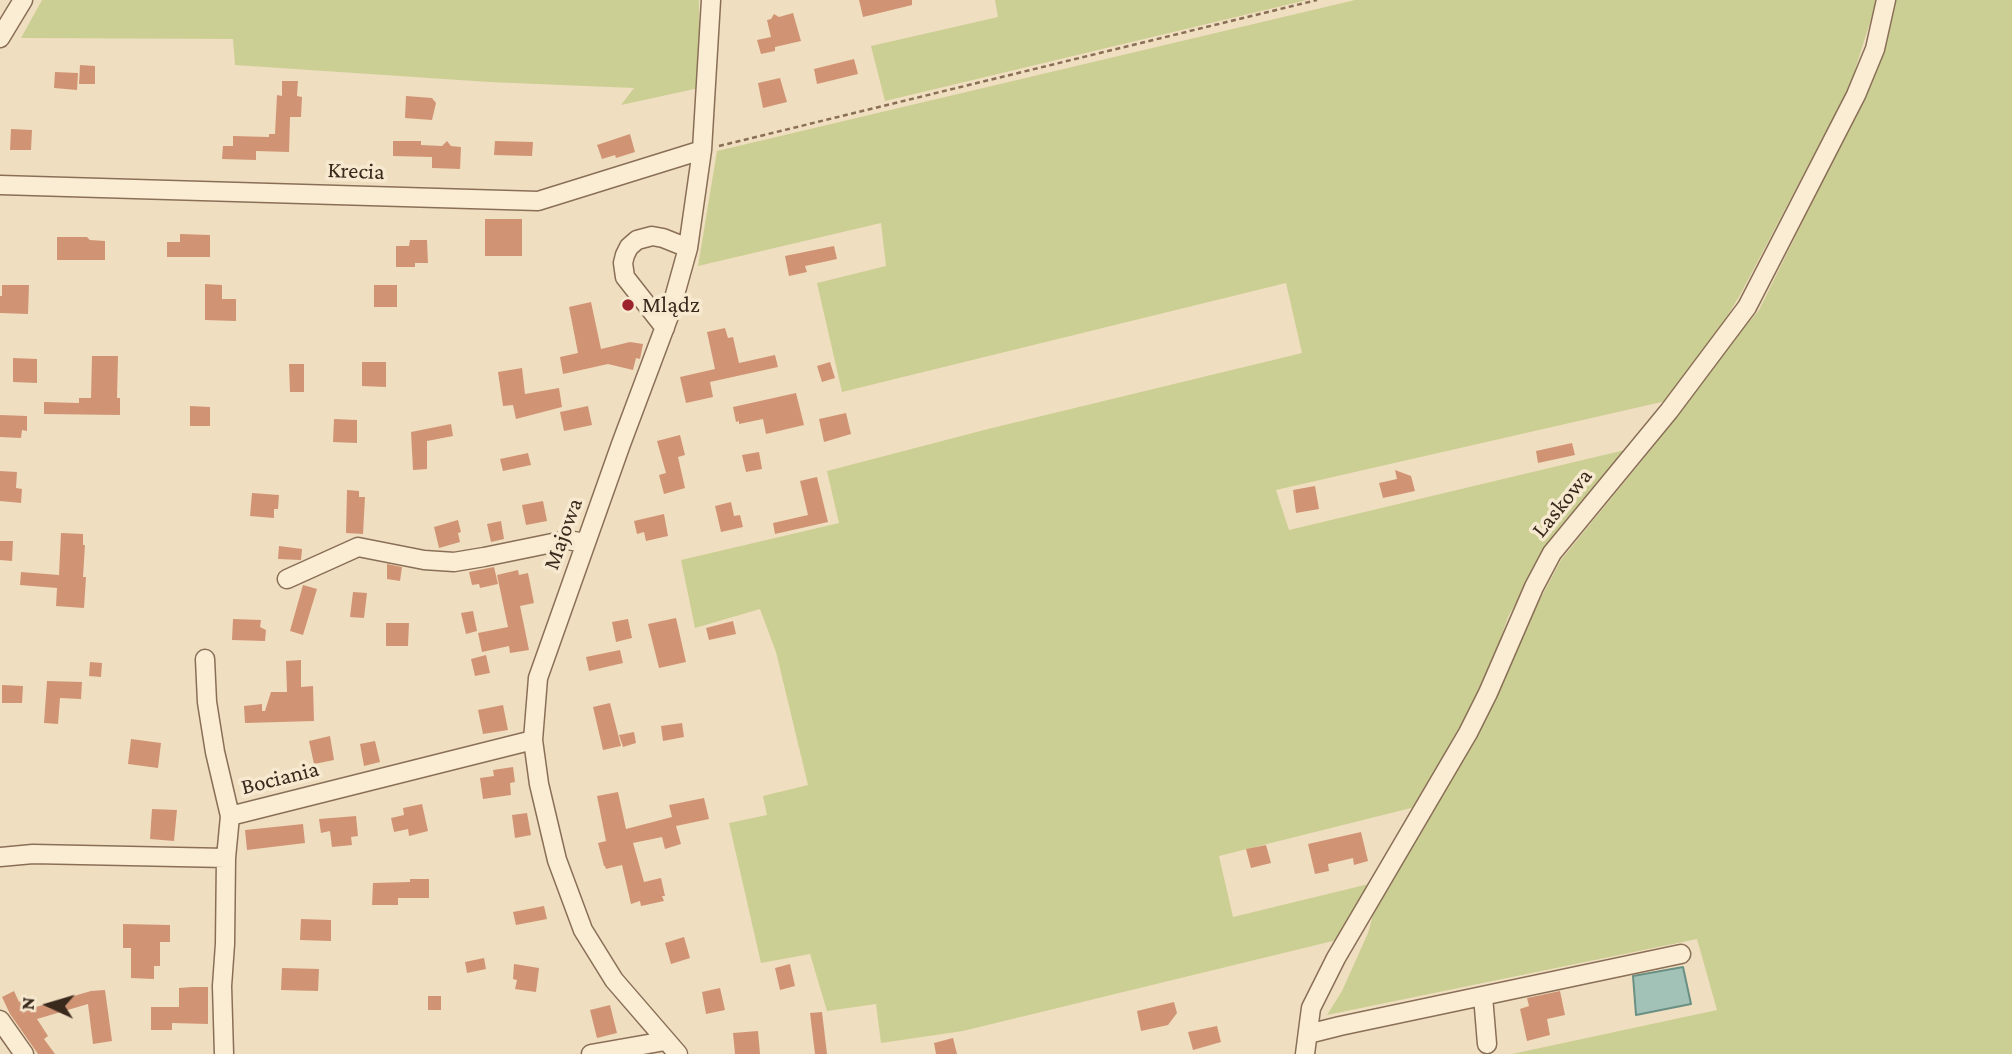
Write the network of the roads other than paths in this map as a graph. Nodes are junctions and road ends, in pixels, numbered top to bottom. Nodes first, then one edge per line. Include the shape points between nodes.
1 (23, 0) edge
2 (1886, 0) edge
3 (714, 1) edge
4 (0, 38) edge
5 (702, 150) junction
6 (0, 185) edge
7 (688, 248) junction
8 (665, 328) junction
9 (586, 543) junction
10 (287, 579) dead end
11 (205, 659) dead end
12 (533, 740) junction
13 (230, 816) junction
14 (0, 857) edge
15 (226, 858) junction
16 (1681, 954) dead end
17 (1483, 996) junction
18 (0, 1020) edge
19 (1308, 1034) junction
20 (665, 1041) junction
21 (1487, 1044) dead end
22 (24, 1054) edge
23 (224, 1054) edge
24 (591, 1054) edge
25 (678, 1054) edge
26 (1305, 1054) edge

1 - 4 street
2 - 19 street, Laskowa via 1875,49 1856,95 1747,307 1552,553 1468,733 1336,958 1311,1008
3 - 5 street, Majowa
5 - 6 street, Krecia via 538,201
5 - 7 street, Majowa
7 - 8 street, Majowa
7 - 8 street via 652,236 637,240 625,255 625,277
8 - 9 street, Majowa
9 - 10 street via 567,540 454,562 362,547
9 - 12 street, Majowa via 538,678
11 - 13 street via 206,702
12 - 13 street, Bociania
12 - 20 street, Majowa via 557,860 583,930 614,980
13 - 15 street, Bociania
14 - 15 street
15 - 23 street, Bociania
16 - 17 street
17 - 19 street
17 - 21 street
18 - 22 street
19 - 26 street, Laskowa
20 - 24 street
20 - 25 street, Majowa

